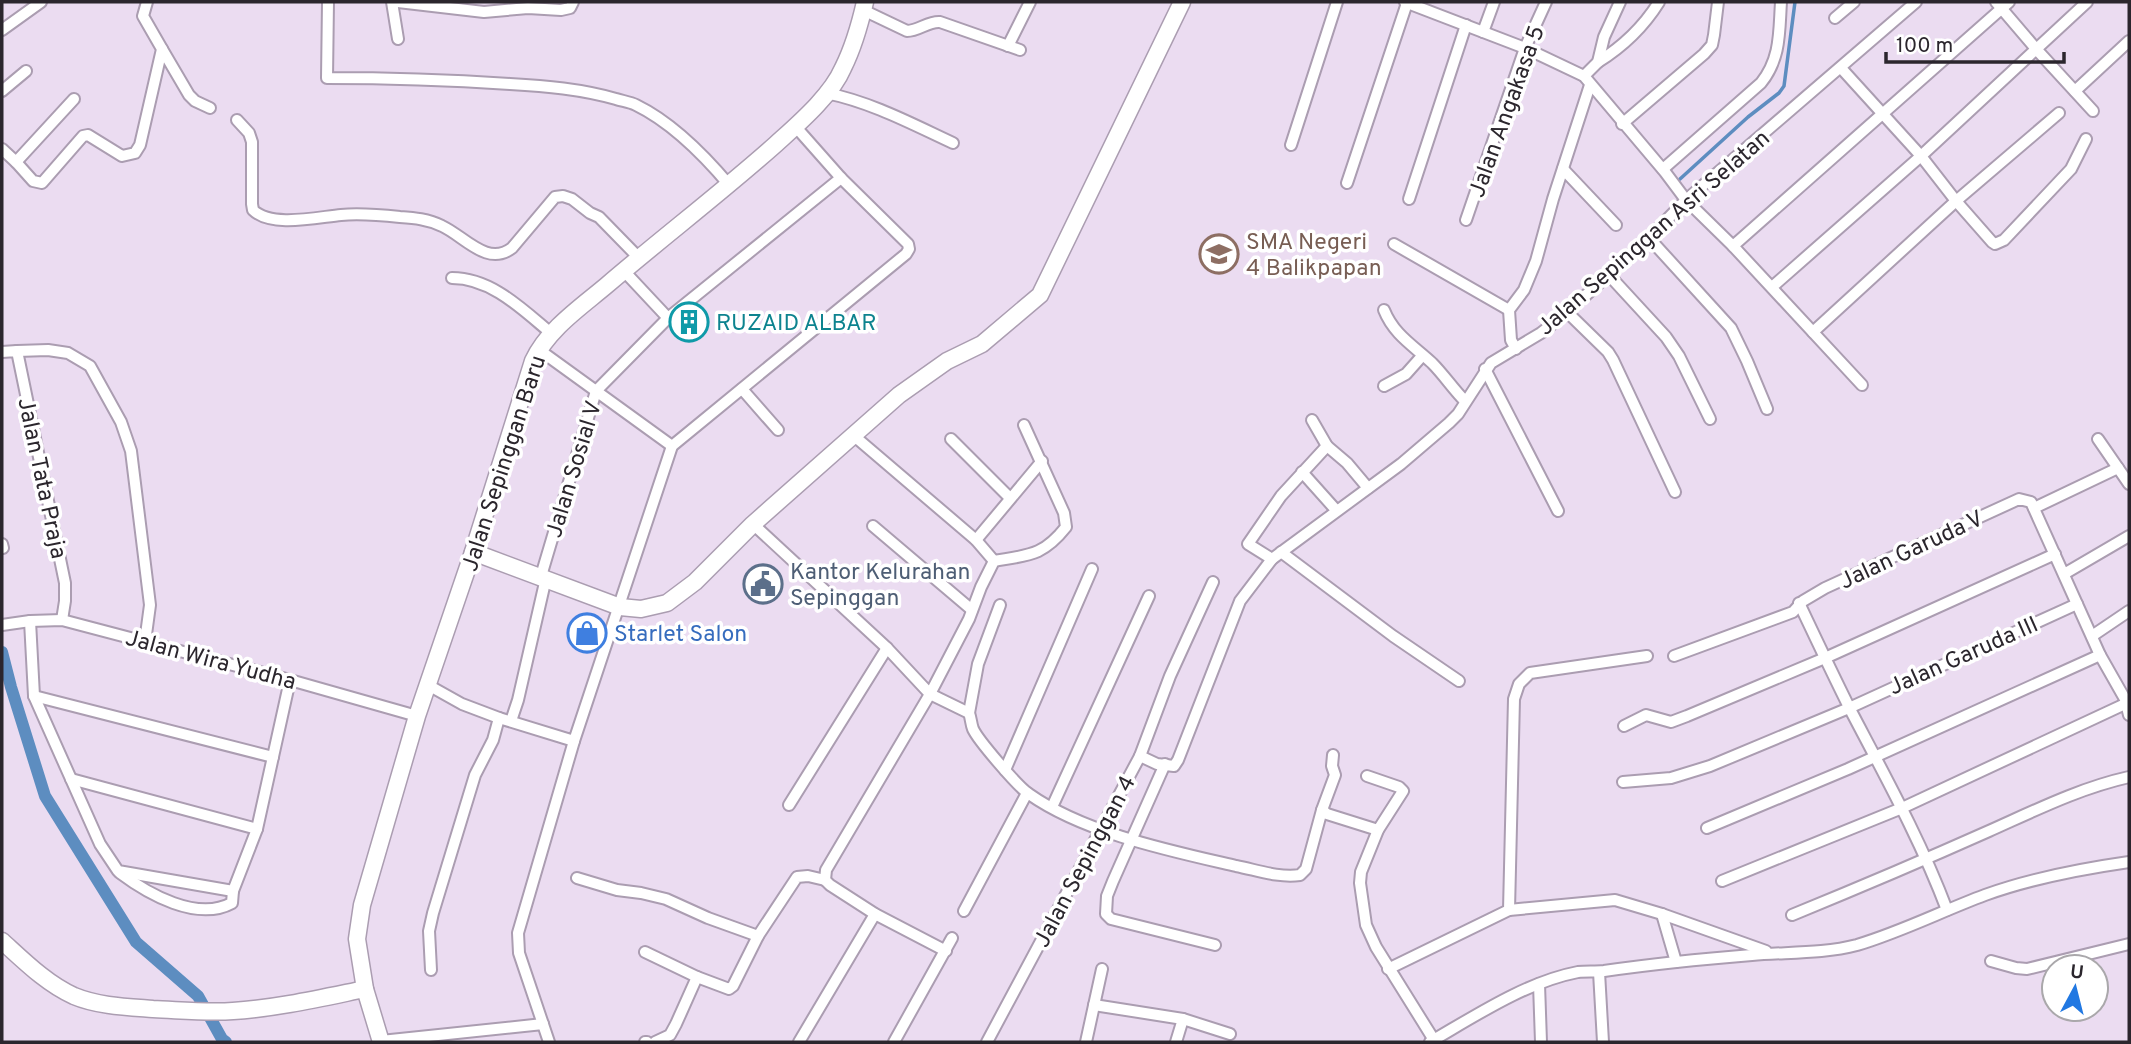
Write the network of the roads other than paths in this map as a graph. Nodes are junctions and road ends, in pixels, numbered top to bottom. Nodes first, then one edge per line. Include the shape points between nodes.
1 (41, 2) edge
2 (147, 2) edge
3 (328, 2) edge
4 (392, 2) edge
5 (398, 2) edge
6 (573, 2) edge
7 (1030, 2) edge
8 (1182, 2) edge
9 (1337, 2) edge
10 (1493, 2) edge
11 (1546, 2) edge
12 (1620, 2) edge
13 (1659, 2) edge
14 (1718, 2) edge
15 (1781, 2) edge
16 (1854, 2) edge
17 (1915, 2) edge
18 (2087, 2) edge
19 (1411, 3) edge
20 (2003, 4) edge
21 (864, 6) edge
22 (1835, 18) dead end
23 (1465, 25) junction
24 (2, 30) edge
25 (1483, 32) junction
26 (398, 40) dead end
27 (2129, 41) edge
28 (1009, 46) junction
29 (1525, 48) junction
30 (162, 49) junction
31 (1020, 50) dead end
32 (2036, 50) junction
33 (1598, 62) junction
34 (1841, 68) junction
35 (26, 71) dead end
36 (1587, 80) junction
37 (2, 91) edge
38 (2075, 91) junction
39 (827, 93) junction
40 (74, 99) dead end
41 (210, 108) dead end
42 (2093, 111) dead end
43 (1881, 113) junction
44 (2059, 113) dead end
45 (237, 120) dead end
46 (1622, 124) junction
47 (795, 126) junction
48 (2086, 139) dead end
49 (953, 142) dead end
50 (1291, 145) dead end
51 (2, 149) edge
52 (1921, 156) junction
53 (16, 162) junction
54 (1563, 169) junction
55 (1664, 171) junction
56 (841, 178) junction
57 (1347, 183) dead end
58 (730, 186) junction
59 (1684, 197) junction
60 (1409, 199) dead end
61 (1956, 201) junction
62 (1466, 220) dead end
63 (1616, 225) dead end
64 (1649, 238) junction
65 (1394, 244) dead end
66 (1733, 246) junction
67 (639, 258) junction
68 (624, 271) junction
69 (1608, 274) junction
70 (452, 278) dead end
71 (1772, 286) junction
72 (1384, 310) dead end
73 (1509, 312) junction
74 (1567, 312) junction
75 (668, 318) junction
76 (1813, 332) junction
77 (552, 334) junction
78 (1513, 345) junction
79 (538, 349) junction
80 (17, 351) junction
81 (2, 352) edge
82 (1426, 358) junction
83 (1485, 369) junction
84 (1862, 385) dead end
85 (1384, 386) dead end
86 (742, 389) junction
87 (596, 391) junction
88 (1465, 401) junction
89 (1767, 410) dead end
90 (1710, 419) dead end
91 (1312, 420) dead end
92 (1024, 425) dead end
93 (778, 430) dead end
94 (853, 435) junction
95 (951, 439) dead end
96 (2098, 439) dead end
97 (672, 446) junction
98 (1327, 446) junction
99 (1042, 461) junction
100 (2118, 468) junction
101 (1302, 472) junction
102 (2129, 484) edge
103 (1368, 488) junction
104 (1675, 492) dead end
105 (1010, 498) junction
106 (2034, 508) junction
107 (1336, 510) junction
108 (1558, 511) dead end
109 (753, 524) junction
110 (873, 526) dead end
111 (2129, 536) edge
112 (976, 540) junction
113 (473, 552) junction
114 (2055, 554) junction
115 (1276, 556) junction
116 (994, 561) junction
117 (1091, 569) dead end
118 (2064, 575) junction
119 (543, 577) junction
120 (1213, 582) dead end
121 (1149, 596) dead end
122 (1240, 601) joint
123 (1799, 603) junction
124 (2077, 604) junction
125 (1000, 605) dead end
126 (620, 607) junction
127 (972, 610) junction
128 (2129, 611) edge
129 (62, 620) junction
130 (30, 621) junction
131 (7, 624) edge
132 (2092, 636) junction
133 (145, 642) junction
134 (887, 648) junction
135 (2100, 654) junction
136 (1647, 656) dead end
137 (1674, 656) dead end
138 (1825, 658) junction
139 (290, 680) junction
140 (1459, 681) dead end
141 (428, 685) junction
142 (930, 694) junction
143 (34, 696) junction
144 (2126, 700) edge
145 (1850, 708) junction
146 (967, 711) junction
147 (2129, 715) edge
148 (417, 716) junction
149 (499, 718) junction
150 (512, 722) junction
151 (1624, 726) dead end
152 (574, 741) junction
153 (1333, 755) dead end
154 (1875, 755) junction
155 (273, 757) junction
156 (1140, 757) junction
157 (1165, 764) junction
158 (1005, 770) junction
159 (1367, 776) dead end
160 (2129, 776) edge
161 (71, 779) junction
162 (1623, 782) dead end
163 (1027, 793) junction
164 (789, 805) dead end
165 (1052, 807) junction
166 (1902, 808) junction
167 (1322, 810) junction
168 (1100, 828) junction
169 (1707, 828) dead end
170 (257, 829) junction
171 (1378, 830) junction
172 (1132, 839) junction
173 (1926, 857) junction
174 (2129, 862) edge
175 (118, 871) junction
176 (577, 878) dead end
177 (825, 880) junction
178 (1722, 881) dead end
179 (233, 891) junction
180 (1509, 909) junction
181 (1947, 910) junction
182 (964, 911) dead end
183 (875, 914) junction
184 (1662, 914) junction
185 (1792, 915) dead end
186 (758, 936) junction
187 (952, 938) dead end
188 (2, 941) edge
189 (2129, 944) edge
190 (1215, 945) dead end
191 (946, 951) junction
192 (645, 952) dead end
193 (1773, 954) junction
194 (1991, 961) dead end
195 (1676, 962) junction
196 (1102, 968) dead end
197 (1388, 969) junction
198 (431, 970) dead end
199 (1599, 972) junction
200 (696, 977) junction
201 (1539, 984) junction
202 (365, 989) junction
203 (1094, 1005) junction
204 (1183, 1019) junction
205 (543, 1024) junction
206 (1230, 1034) dead end
207 (381, 1041) edge
208 (1432, 1041) edge
209 (549, 1042) edge
210 (655, 1042) edge
211 (799, 1042) edge
212 (894, 1042) edge
213 (987, 1042) edge
214 (1086, 1042) edge
215 (1176, 1042) edge
216 (1541, 1042) edge
217 (1603, 1042) edge

1 - 24 street
2 - 30 street via 143,16
3 - 58 street via 327,78 533,85 590,92 635,104 685,140
4 - 26 street
5 - 6 street via 484,12 561,10
7 - 28 street
8 - 94 street via 1040,295 982,344 947,361
9 - 50 street
10 - 25 street
11 - 29 street, Jalan Angakasa 5
12 - 33 street
13 - 33 street via 1629,38
14 - 46 street via 1712,44
15 - 55 street via 1771,71
16 - 22 street
17 - 34 street, Jalan Sepinggan Asri Selatan
18 - 32 street
19 - 23 street
19 - 57 street
20 - 32 street
20 - 43 street
21 - 28 street via 906,31 940,22
21 - 39 street, Jalan Sepinggan Baru via 843,70
23 - 25 street
23 - 60 street
25 - 29 street
27 - 38 street
28 - 31 street
29 - 36 street
29 - 62 street, Jalan Angakasa 5
30 - 41 street via 190,95
30 - 53 street via 135,153 122,156 83,135 42,183 33,181
32 - 38 street
32 - 52 street
33 - 36 street
34 - 43 street
34 - 59 street, Jalan Sepinggan Asri Selatan
35 - 37 street
36 - 46 street
36 - 54 street
38 - 42 street
39 - 47 street, Jalan Sepinggan Baru
39 - 49 street via 868,104
40 - 53 street
43 - 52 street
43 - 66 street
44 - 61 street
45 - 67 street via 252,142 252,204 260,216 305,220 347,214 425,220 457,234 480,251 498,255 512,248 555,197 563,197 605,222
46 - 55 street
47 - 56 street
47 - 58 street, Jalan Sepinggan Baru
48 - 61 street via 2071,169 2000,243 1992,242
51 - 53 street
52 - 61 street
52 - 71 street
54 - 63 street
54 - 73 street via 1536,261
55 - 59 street
56 - 75 street, Jalan Sosial V
56 - 86 street via 909,249
58 - 67 street, Jalan Sepinggan Baru
59 - 64 street, Jalan Sepinggan Asri Selatan
59 - 66 street
61 - 76 street
64 - 69 street, Jalan Sepinggan Asri Selatan
64 - 89 street via 1731,328
65 - 73 street
66 - 71 street
67 - 68 street, Jalan Sepinggan Baru
68 - 75 street
68 - 77 street, Jalan Sepinggan Baru
69 - 74 street, Jalan Sepinggan Asri Selatan
69 - 90 street via 1666,337
70 - 77 street via 477,281 493,289
71 - 76 street
72 - 82 street via 1398,333
73 - 78 street
74 - 78 street, Jalan Sepinggan Asri Selatan
74 - 104 street via 1613,360
75 - 87 street, Jalan Sosial V
76 - 84 street
77 - 79 street, Jalan Sepinggan Baru
78 - 83 street, Jalan Sepinggan Asri Selatan
79 - 87 street
79 - 113 street, Jalan Sepinggan Baru
80 - 81 street
80 - 129 street, Jalan Tata Praja via 65,583
80 - 133 street via 68,353 90,366 121,422 131,451 150,606
82 - 85 street
82 - 88 street
83 - 88 street, Jalan Sepinggan Asri Selatan
83 - 108 street
86 - 93 street
86 - 97 street
87 - 97 street
87 - 119 street, Jalan Sosial V
88 - 103 street, Jalan Sepinggan Asri Selatan via 1450,423
91 - 98 street
92 - 99 street
94 - 109 street
94 - 112 street
95 - 105 street
96 - 100 street
97 - 126 street
98 - 101 street
98 - 103 street
99 - 105 street
99 - 116 street via 1066,527 1037,553
100 - 102 street
100 - 106 street
101 - 107 street
101 - 115 street via 1248,544
103 - 107 street, Jalan Sepinggan Asri Selatan
105 - 112 street
106 - 114 street
106 - 123 street, Jalan Garuda V via 2031,502 2019,499
107 - 115 street, Jalan Sepinggan Asri Selatan
109 - 126 street via 667,603 640,609
109 - 134 street
110 - 127 street
111 - 118 street
112 - 116 street
113 - 119 street
113 - 141 street, Jalan Sepinggan Baru
114 - 118 street
114 - 138 street
115 - 122 street, Jalan Sepinggan Asri Selatan
115 - 140 street
116 - 127 street
117 - 158 street
118 - 124 street
119 - 126 street
119 - 150 street, Jalan Sosial V
120 - 156 street
121 - 165 street
122 - 157 street, Jalan Sepinggan 4 via 1178,760 1174,766
123 - 137 street, Jalan Garuda V via 1793,612
123 - 138 street
124 - 132 street
124 - 145 street, Jalan Garuda III
125 - 146 street
126 - 152 street
127 - 142 street
128 - 132 street
129 - 130 street, Jalan Wira Yudha
129 - 133 street, Jalan Wira Yudha
130 - 131 street, Jalan Wira Yudha
130 - 143 street
132 - 135 street
133 - 139 street, Jalan Wira Yudha
134 - 142 street
134 - 164 street
135 - 144 street
135 - 154 street
136 - 180 street via 1530,673 1519,684 1514,699
138 - 145 street
138 - 151 street via 1676,721 1646,715
139 - 148 street, Jalan Wira Yudha
139 - 155 street
141 - 148 street, Jalan Sepinggan Baru
141 - 149 street
142 - 146 street
142 - 177 street via 826,870
143 - 155 street
143 - 161 street
144 - 147 street
144 - 166 street
145 - 154 street
145 - 162 street, Jalan Garuda III via 1685,775
146 - 158 street via 974,730
148 - 202 street, Jalan Sepinggan Baru via 362,905 357,939
149 - 150 street
149 - 198 street via 475,775 433,913
150 - 152 street
152 - 205 street via 518,933 519,953
153 - 167 street via 1335,775
154 - 166 street
154 - 169 street
155 - 170 street
156 - 157 street, Jalan Sepinggan 4
156 - 168 street, Jalan Sepinggan 4
157 - 172 street
158 - 163 street
159 - 171 street via 1403,791
160 - 173 street via 2062,797
161 - 170 street
161 - 175 street via 100,844
163 - 165 street
163 - 182 street
165 - 168 street
166 - 173 street
166 - 178 street
167 - 171 street
167 - 172 street via 1306,869 1300,875 1263,872
168 - 172 street
168 - 213 street, Jalan Sepinggan 4
170 - 179 street
171 - 197 street via 1360,872 1360,883 1366,925
172 - 190 street via 1107,896 1105,914
173 - 181 street
173 - 185 street
174 - 181 street via 2029,880
175 - 179 street
175 - 179 street via 150,894 187,907 221,910 232,904
176 - 186 street via 666,899
177 - 183 street
177 - 186 street via 797,877
180 - 184 street via 1615,901
180 - 197 street
181 - 193 street via 1855,946
183 - 191 street
183 - 211 street
184 - 193 street
184 - 195 street
186 - 200 street via 729,989
187 - 191 street
188 - 202 street via 45,978 97,1003 230,1012
189 - 194 street via 2027,969
191 - 212 street
192 - 200 street
193 - 195 street
195 - 199 street
196 - 203 street
197 - 208 street
199 - 201 street via 1578,972
199 - 217 street
200 - 210 street via 677,1024 670,1035
201 - 208 street
201 - 216 street
202 - 207 street, Jalan Sepinggan Baru
203 - 204 street
203 - 214 street
204 - 206 street
204 - 215 street
205 - 207 street
205 - 209 street

